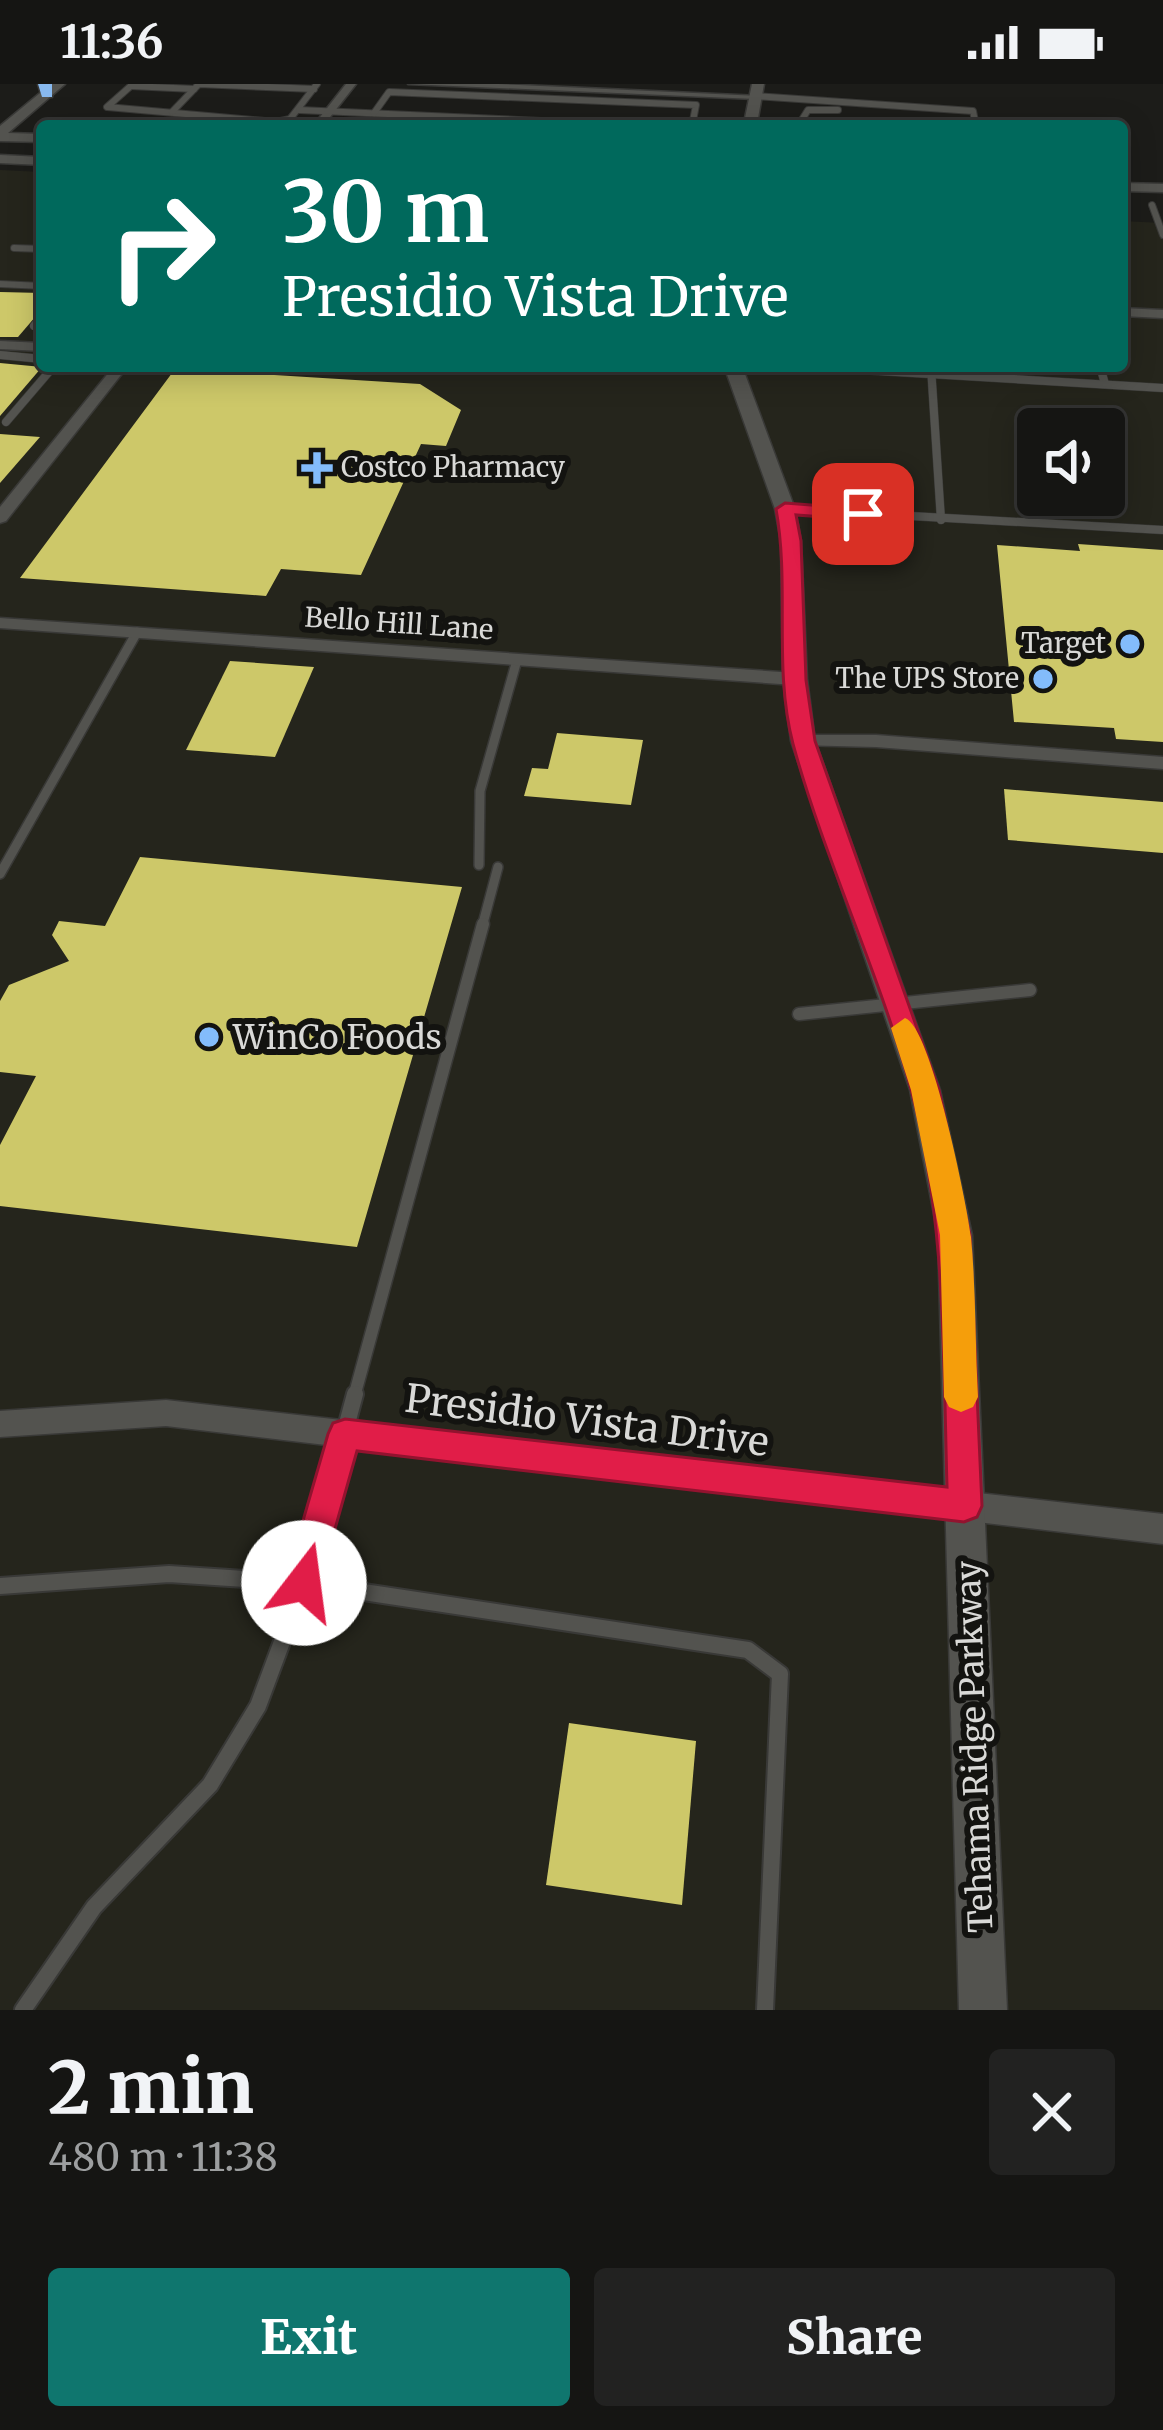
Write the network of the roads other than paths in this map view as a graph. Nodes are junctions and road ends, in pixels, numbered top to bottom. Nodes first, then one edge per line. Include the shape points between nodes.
1 (351, 84) edge
2 (413, 84) edge
3 (132, 85) edge
4 (236, 85) edge
5 (315, 86) edge
6 (50, 87) edge
7 (194, 89) junction
8 (756, 90) edge
9 (498, 92) edge
10 (615, 96) junction
11 (840, 107) junction
12 (934, 109) junction
13 (298, 110) junction
14 (329, 111) junction
15 (172, 112) junction
16 (374, 113) junction
17 (421, 116) junction
18 (455, 117) junction
19 (256, 120) edge
20 (286, 120) edge
21 (323, 120) edge
22 (418, 120) edge
23 (453, 120) edge
24 (521, 120) edge
25 (693, 120) edge
26 (750, 120) edge
27 (802, 120) edge
28 (839, 120) edge
29 (935, 120) edge
30 (975, 120) edge
31 (3, 129) edge
32 (36, 137) edge
33 (0, 160) edge
34 (36, 161) edge
35 (1128, 187) edge
36 (1163, 188) edge
37 (1157, 205) edge
38 (1163, 235) edge
39 (14, 248) dead end
40 (36, 249) edge
41 (0, 284) edge
42 (36, 286) edge
43 (1128, 312) edge
44 (1163, 314) edge
45 (36, 324) edge
46 (34, 326) dead end
47 (0, 345) edge
48 (36, 347) edge
49 (0, 355) edge
50 (36, 358) edge
51 (49, 372) edge
52 (116, 372) edge
53 (735, 372) edge
54 (932, 372) edge
55 (957, 372) edge
56 (1102, 372) edge
57 (1105, 384) junction
58 (1163, 388) edge
59 (7, 422) dead end
60 (785, 509) junction
61 (0, 518) edge
62 (941, 520) junction
63 (1163, 530) edge
64 (0, 622) edge
65 (137, 632) junction
66 (517, 660) junction
67 (795, 680) junction
68 (803, 741) junction
69 (1163, 764) edge
70 (479, 865) dead end
71 (498, 867) dead end
72 (0, 874) edge
73 (1030, 990) dead end
74 (898, 1007) junction
75 (799, 1014) dead end
76 (0, 1424) edge
77 (345, 1434) junction
78 (964, 1506) junction
79 (1163, 1529) edge
80 (304, 1583) junction
81 (0, 1586) edge
82 (23, 2010) edge
83 (765, 2010) edge
84 (983, 2010) edge

1 - 14 street
2 - 9 street
3 - 7 lane
3 - 15 lane via 107,107
4 - 5 lane
4 - 7 lane
5 - 13 lane
6 - 31 street
7 - 15 lane
8 - 10 street
8 - 11 lane
8 - 26 street
9 - 10 street
9 - 16 lane via 389,92
10 - 25 lane via 696,105
11 - 12 lane
11 - 27 lane via 808,110
11 - 28 lane
12 - 29 lane
12 - 30 lane via 973,111
13 - 14 lane
13 - 20 lane
14 - 16 lane
14 - 21 street
15 - 19 lane
16 - 17 lane
17 - 18 lane
17 - 22 lane
18 - 23 lane
18 - 24 lane
31 - 32 street
33 - 34 street
35 - 36 street
37 - 38 lane
39 - 40 lane
41 - 42 lane
43 - 44 street
45 - 46 lane
47 - 48 street
49 - 50 lane
51 - 59 lane
52 - 61 street
53 - 60 street, Tehama Ridge Parkway
54 - 62 lane
55 - 57 lane
56 - 57 lane
57 - 58 lane
60 - 62 lane
60 - 67 street, Tehama Ridge Parkway
62 - 63 lane
64 - 65 street, Bello Hill Lane
65 - 66 street, Bello Hill Lane
65 - 72 lane
66 - 67 street, Bello Hill Lane
66 - 70 lane via 480,791
67 - 68 street, Tehama Ridge Parkway
68 - 69 street
68 - 74 street, Tehama Ridge Parkway
71 - 77 lane
73 - 74 lane
74 - 75 lane
74 - 78 street, Tehama Ridge Parkway via 925,1090 955,1235
76 - 77 street, Presidio Vista Drive via 166,1413
77 - 78 street, Presidio Vista Drive
77 - 80 lane
78 - 79 street, Presidio Vista Drive
78 - 84 street, Tehama Ridge Parkway
80 - 81 lane via 169,1574
80 - 82 lane via 258,1706 210,1785 94,1907
80 - 83 lane via 748,1650 780,1674

